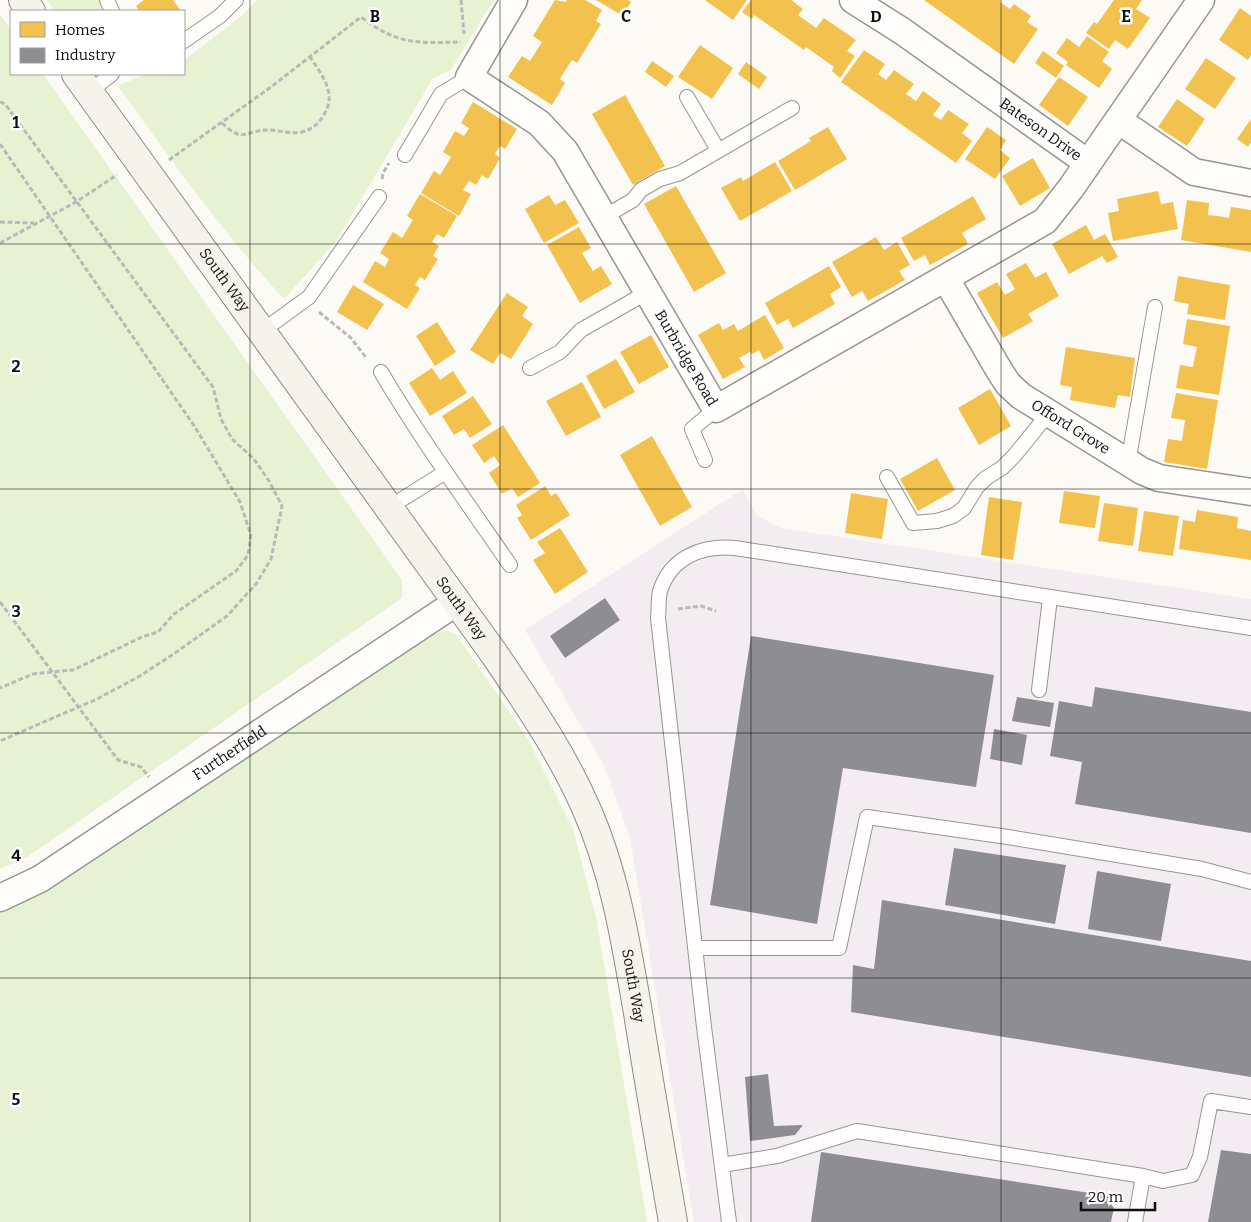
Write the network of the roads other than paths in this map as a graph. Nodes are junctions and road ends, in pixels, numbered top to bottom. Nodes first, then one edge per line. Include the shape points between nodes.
1 (236, 0) edge
2 (514, 0) edge
3 (853, 0) edge
4 (1201, 0) edge
5 (185, 40) edge
6 (109, 75) edge
7 (469, 77) junction
8 (82, 83) edge
9 (687, 98) dead end
10 (792, 108) dead end
11 (1118, 120) junction
12 (718, 150) junction
13 (405, 155) road end
14 (1088, 163) junction
15 (1251, 183) edge
16 (379, 197) road end
17 (604, 217) junction
18 (946, 279) junction
19 (648, 292) junction
20 (1155, 307) dead end
21 (261, 332) junction
22 (530, 368) dead end
23 (381, 372) road end
24 (716, 409) junction
25 (1049, 413) junction
26 (705, 460) dead end
27 (1128, 463) junction
28 (444, 473) junction
29 (887, 477) dead end
30 (1251, 492) edge
31 (388, 508) junction
32 (510, 565) dead end
33 (1050, 598) junction
34 (457, 602) junction
35 (1251, 628) edge
36 (1039, 690) dead end
37 (1251, 882) edge
38 (0, 898) edge
39 (696, 948) junction
40 (1251, 1107) edge
41 (722, 1165) junction
42 (1143, 1176) junction
43 (673, 1222) edge
44 (729, 1222) edge
45 (1135, 1222) edge

1 - 5 lane via 220,16
2 - 7 street
3 - 14 street, Bateson Drive
4 - 11 street, Bateson Drive
6 - 8 lane
7 - 13 lane via 441,94
7 - 17 street, Burbridge Road via 539,123 564,151
8 - 21 street, South Way via 136,172
9 - 12 lane
10 - 12 lane
11 - 14 street, Bateson Drive
11 - 15 street via 1194,172
12 - 17 lane via 680,173 641,190 633,200
14 - 18 street, Burbridge Road via 1045,221
16 - 21 lane via 306,300
17 - 19 street, Burbridge Road
18 - 24 street, Burbridge Road
18 - 25 street, Offord Grove via 1008,384
19 - 22 lane via 581,330 560,352
19 - 24 street, Burbridge Road
20 - 27 lane
21 - 31 street, South Way
23 - 28 lane
24 - 26 lane via 692,429
25 - 27 street, Offord Grove
25 - 29 lane via 1014,456 986,478 964,508 953,516 913,523
27 - 30 street, Offord Grove via 1159,478
28 - 31 lane
28 - 32 lane
31 - 34 street, South Way
33 - 35 lane
33 - 36 lane
33 - 39 lane via 718,546 701,549 669,571 660,592 658,618
34 - 38 street, Furtherfield via 40,879
34 - 43 street, South Way via 546,733 586,808 598,839 622,921
37 - 39 lane via 1202,869 866,817 839,948
39 - 41 lane
40 - 42 lane via 1211,1101 1200,1156 1192,1175 1163,1181
41 - 42 lane via 777,1156 857,1132
41 - 44 lane
42 - 45 lane

